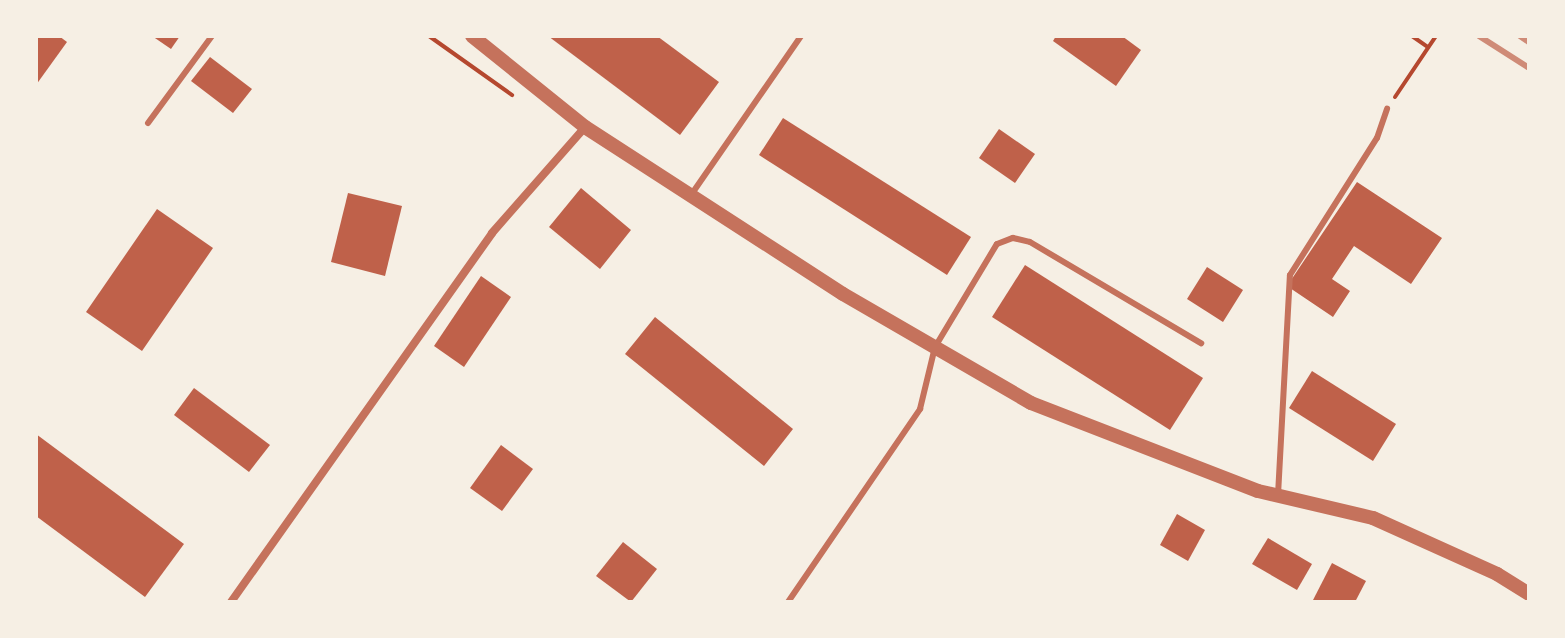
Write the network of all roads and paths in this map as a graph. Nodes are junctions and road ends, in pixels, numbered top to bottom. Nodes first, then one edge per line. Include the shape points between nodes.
1 (212, 36) edge
2 (429, 36) edge
3 (472, 36) edge
4 (801, 36) edge
5 (1412, 36) edge
6 (1436, 36) edge
7 (1428, 47) junction
8 (513, 95) dead end
9 (1387, 109) joint
10 (148, 123) dead end
11 (585, 127) junction
12 (691, 195) junction
13 (1201, 343) dead end
14 (935, 347) junction
15 (1278, 495) junction
16 (1529, 594) edge
17 (231, 602) edge
18 (788, 602) edge

1 - 10 lane
2 - 8 path
3 - 11 street
4 - 12 lane
5 - 7 path
6 - 7 path
7 - 9 path
9 - 15 lane via 1377,138 1290,275
11 - 12 street
11 - 17 street via 492,233
12 - 14 street
13 - 14 lane via 1030,242 1013,238 997,244
14 - 15 street via 1031,403
14 - 18 lane via 920,409
15 - 16 street via 1373,518

